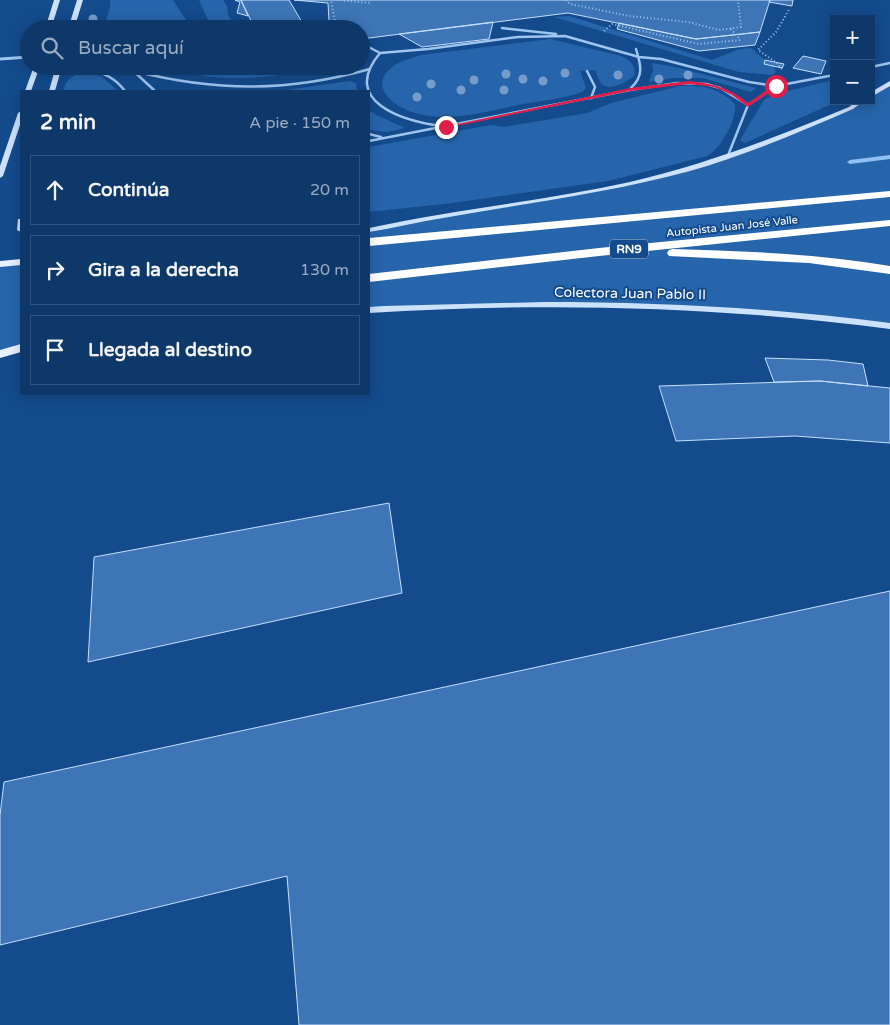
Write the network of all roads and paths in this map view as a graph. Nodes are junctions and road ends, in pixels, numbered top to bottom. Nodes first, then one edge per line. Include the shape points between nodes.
1 (57, 0) edge
2 (80, 0) edge
3 (331, 0) edge
4 (338, 0) edge
5 (566, 0) edge
6 (738, 0) edge
7 (371, 4) dead end
8 (790, 8) dead end
9 (51, 20) edge
10 (74, 20) edge
11 (335, 20) edge
12 (612, 24) dead end
13 (502, 28) dead end
14 (731, 29) junction
15 (565, 36) junction
16 (370, 48) edge
17 (636, 50) dead end
18 (380, 53) junction
19 (639, 57) junction
20 (20, 58) edge
21 (0, 59) edge
22 (890, 63) edge
23 (875, 66) edge
24 (370, 69) edge
25 (587, 71) dead end
26 (34, 75) edge
27 (57, 75) edge
28 (107, 75) edge
29 (137, 75) edge
30 (146, 75) edge
31 (352, 75) edge
32 (368, 75) edge
33 (830, 76) edge
34 (890, 83) edge
35 (776, 86) junction
36 (28, 90) edge
37 (52, 90) edge
38 (124, 90) edge
39 (154, 90) edge
40 (370, 90) edge
41 (630, 90) junction
42 (370, 92) edge
43 (875, 92) edge
44 (591, 98) junction
45 (748, 105) junction
46 (855, 105) edge
47 (20, 116) edge
48 (446, 127) junction
49 (370, 134) edge
50 (384, 138) junction
51 (370, 141) edge
52 (727, 158) junction
53 (0, 176) edge
54 (890, 189) edge
55 (890, 194) edge
56 (824, 199) junction
57 (890, 223) edge
58 (370, 230) edge
59 (370, 242) edge
60 (599, 252) junction
61 (20, 262) edge
62 (0, 264) edge
63 (890, 270) edge
64 (370, 278) edge
65 (370, 310) edge
66 (890, 326) edge
67 (20, 349) edge
68 (0, 354) edge

1 - 9 main road
2 - 10 main road
3 - 11 path
4 - 7 path
5 - 14 path via 570,4 629,16 671,19 719,30
6 - 14 path via 741,27
8 - 35 path via 776,32 758,50 782,69
12 - 14 path via 699,44 741,40
13 - 15 lane
15 - 18 lane via 518,37
15 - 19 lane
16 - 18 lane
17 - 19 lane
18 - 24 lane
19 - 35 lane
19 - 41 lane via 643,72 639,82
20 - 21 street
22 - 23 lane
25 - 44 lane via 595,87
26 - 36 main road
27 - 37 main road
28 - 38 lane
29 - 39 lane
30 - 31 lane via 209,88 252,89
32 - 40 lane
33 - 35 lane
34 - 43 main road
35 - 45 lane
41 - 44 lane
41 - 45 lane via 689,82 715,86 734,94
42 - 48 lane via 380,106 397,116
44 - 48 lane
45 - 52 lane
46 - 52 main road
47 - 53 main road
48 - 50 lane
49 - 50 lane
50 - 51 lane
52 - 58 main road via 666,176 597,190 422,218
54 - 56 highway
55 - 56 highway, Autopista Juan José Valle / RN9
56 - 59 highway, Autopista Juan José Valle / RN9
57 - 60 highway, Autopista Juan José Valle / RN9
60 - 63 highway via 741,254 858,264
60 - 64 highway, Autopista Juan José Valle / RN9
61 - 62 main road
65 - 66 main road, Colectora Juan Pablo II via 569,304 702,308 839,318
67 - 68 main road

